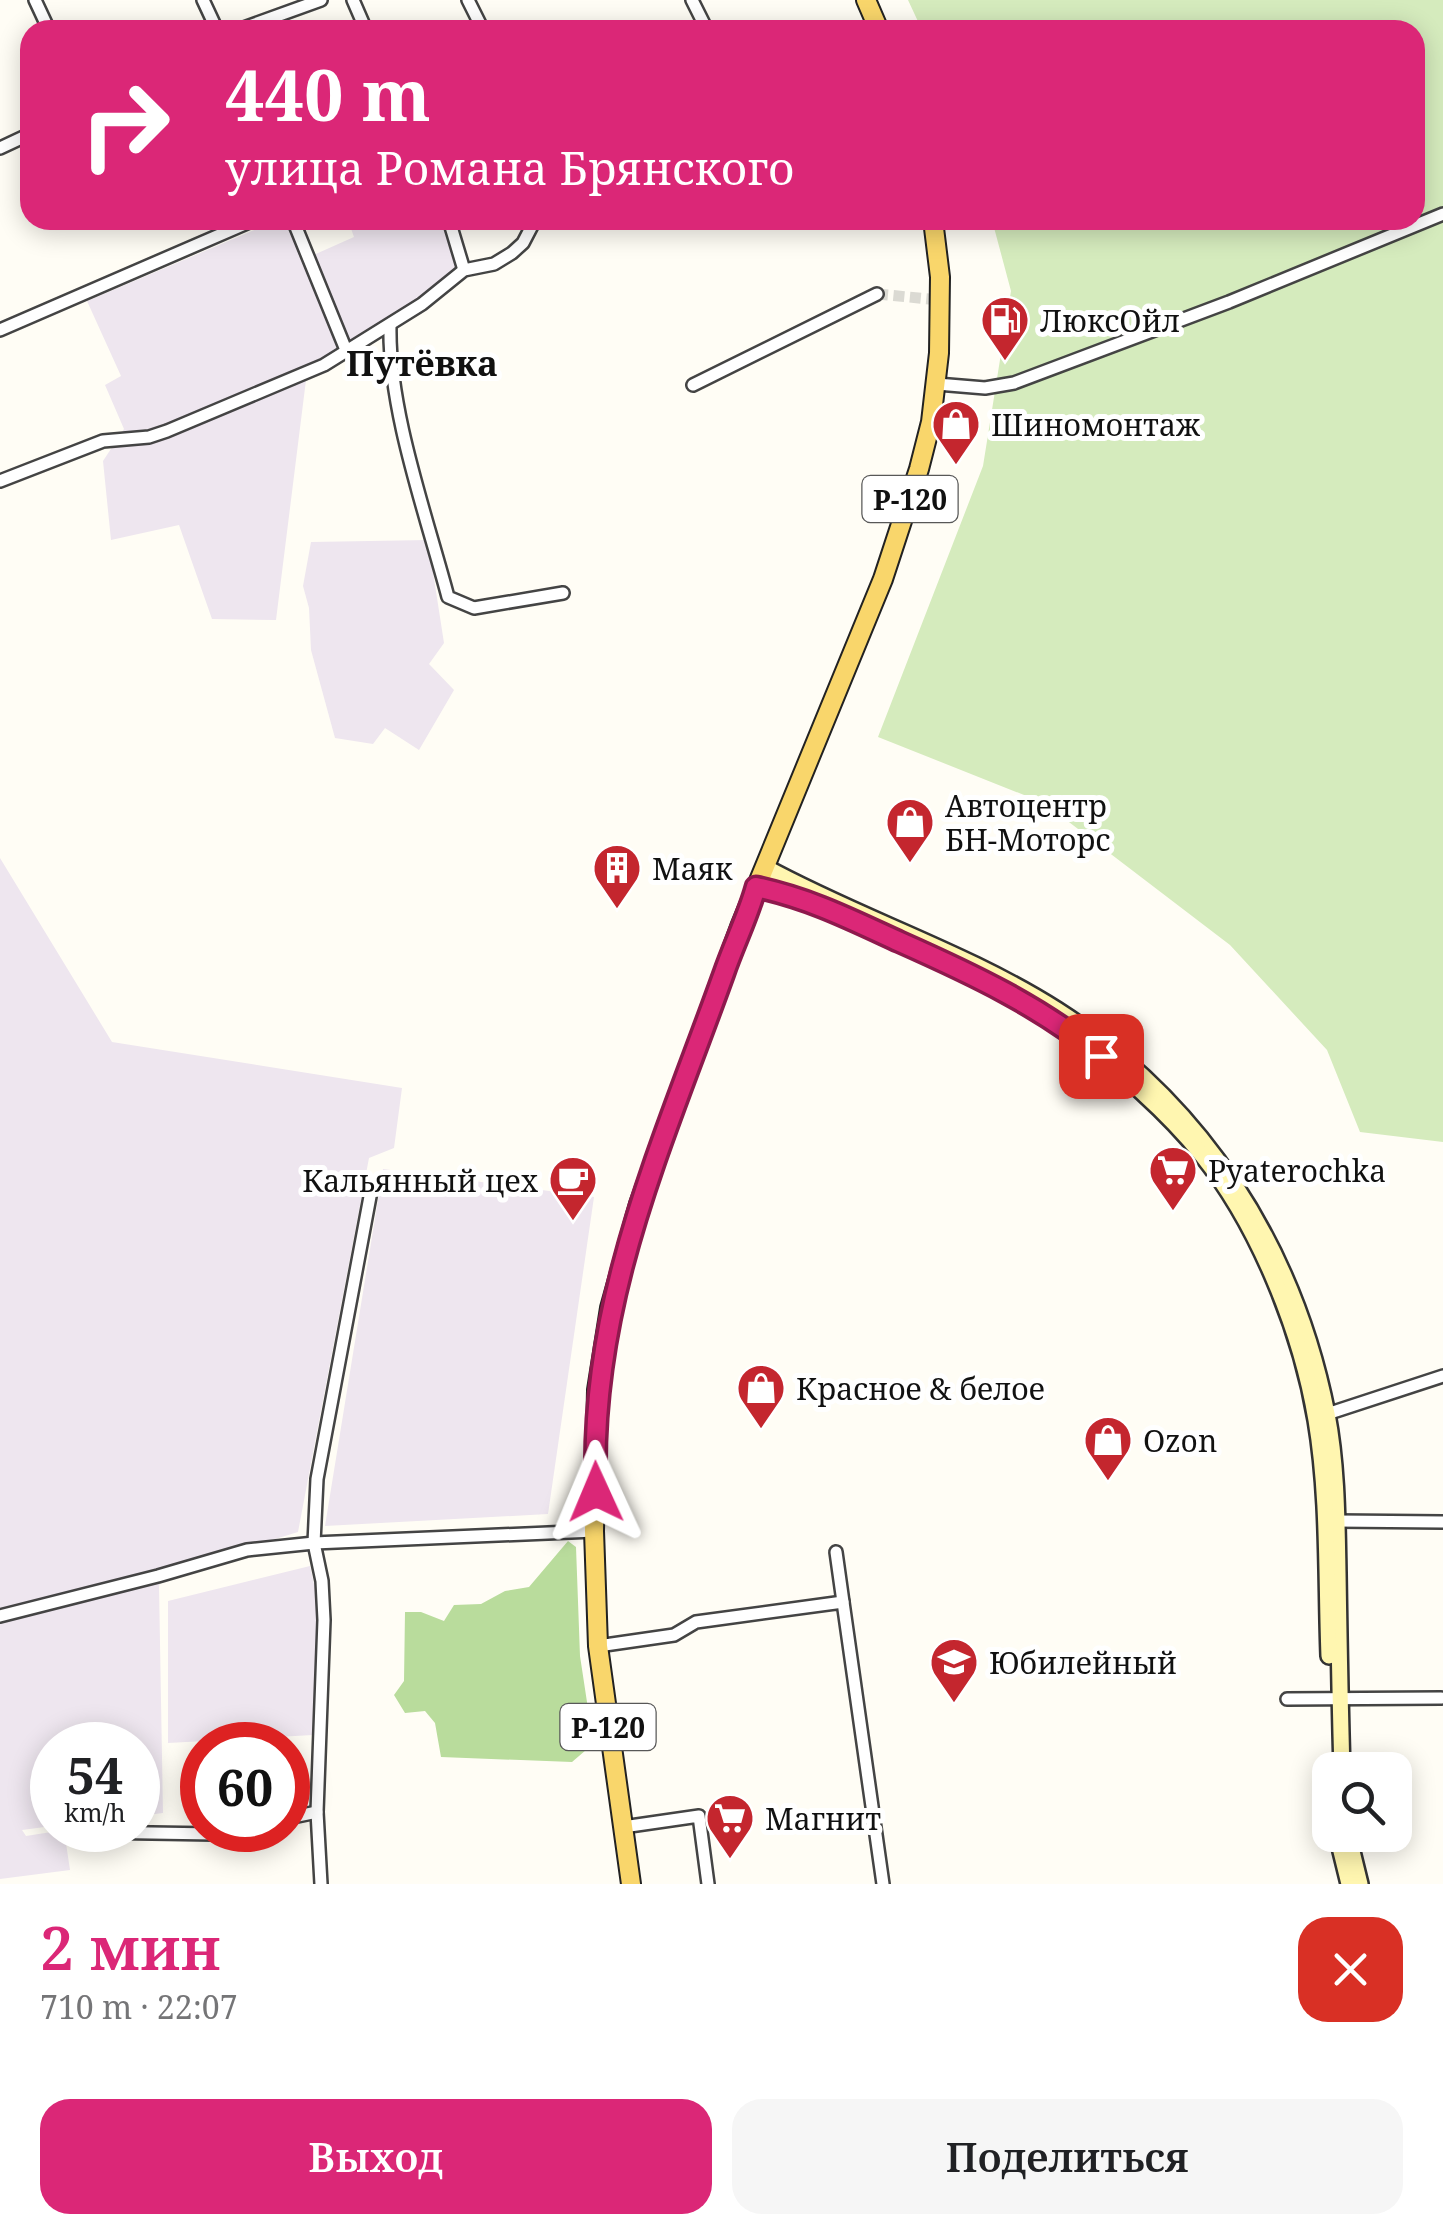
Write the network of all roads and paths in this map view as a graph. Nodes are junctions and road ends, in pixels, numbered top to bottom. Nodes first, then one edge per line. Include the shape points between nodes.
1 (321, 0) edge
2 (266, 20) edge
3 (231, 230) edge
4 (297, 230) edge
5 (453, 230) edge
6 (530, 230) edge
7 (935, 230) edge
8 (1404, 230) edge
9 (464, 270) junction
10 (877, 294) tunnel mouth
11 (390, 325) junction
12 (0, 330) edge
13 (362, 340) junction
14 (346, 350) junction
15 (389, 358) junction
16 (937, 384) junction
17 (693, 385) dead end
18 (0, 481) edge
19 (562, 592) dead end
20 (765, 867) junction
21 (756, 887) junction
22 (372, 1186) dead end
23 (1443, 1376) edge
24 (1327, 1414) junction
25 (1337, 1521) junction
26 (1443, 1522) edge
27 (594, 1532) junction
28 (314, 1543) junction
29 (836, 1552) dead end
30 (842, 1602) junction
31 (0, 1616) edge
32 (598, 1646) junction
33 (1336, 1698) junction
34 (1441, 1698) edge
35 (1287, 1699) dead end
36 (1333, 1752) edge
37 (1340, 1752) edge
38 (317, 1812) junction
39 (310, 1813) edge
40 (622, 1827) junction
41 (1341, 1852) edge
42 (1352, 1852) edge
43 (630, 1881) edge
44 (321, 1884) edge
45 (708, 1884) edge
46 (883, 1884) edge
47 (1349, 1884) edge
48 (1360, 1884) edge

1 - 2 street
3 - 12 street
4 - 14 street
5 - 9 street
6 - 9 street via 504,258
7 - 16 main road, Р-120
8 - 16 street via 1014,383
9 - 11 street
10 - 17 street
11 - 13 street
11 - 15 street
13 - 14 street
13 - 15 street via 373,341
14 - 18 street via 148,437 102,441
15 - 19 street via 448,597 474,608
16 - 20 main road, Р-120 via 888,564
20 - 21 main road, Р-120
20 - 24 main road via 1026,992 1150,1082 1215,1153 1259,1225 1304,1330
21 - 27 main road, Р-120 via 639,1204 614,1292 597,1390
21 - 33 main road via 803,898 1024,1000 1130,1080 1227,1188 1295,1335 1316,1419
22 - 28 street via 316,1479
23 - 24 street
24 - 25 main road
25 - 26 street
25 - 33 main road
27 - 28 street
27 - 32 main road, Р-120
28 - 31 street via 247,1550
28 - 38 street via 324,1620
29 - 30 street
30 - 32 street via 696,1622 674,1635
30 - 46 street
32 - 40 main road, Р-120
33 - 34 street
33 - 35 street
33 - 36 main road
33 - 37 main road
38 - 39 street
38 - 44 street
40 - 43 main road, Р-120
40 - 45 street via 699,1816
41 - 47 main road
42 - 48 main road

